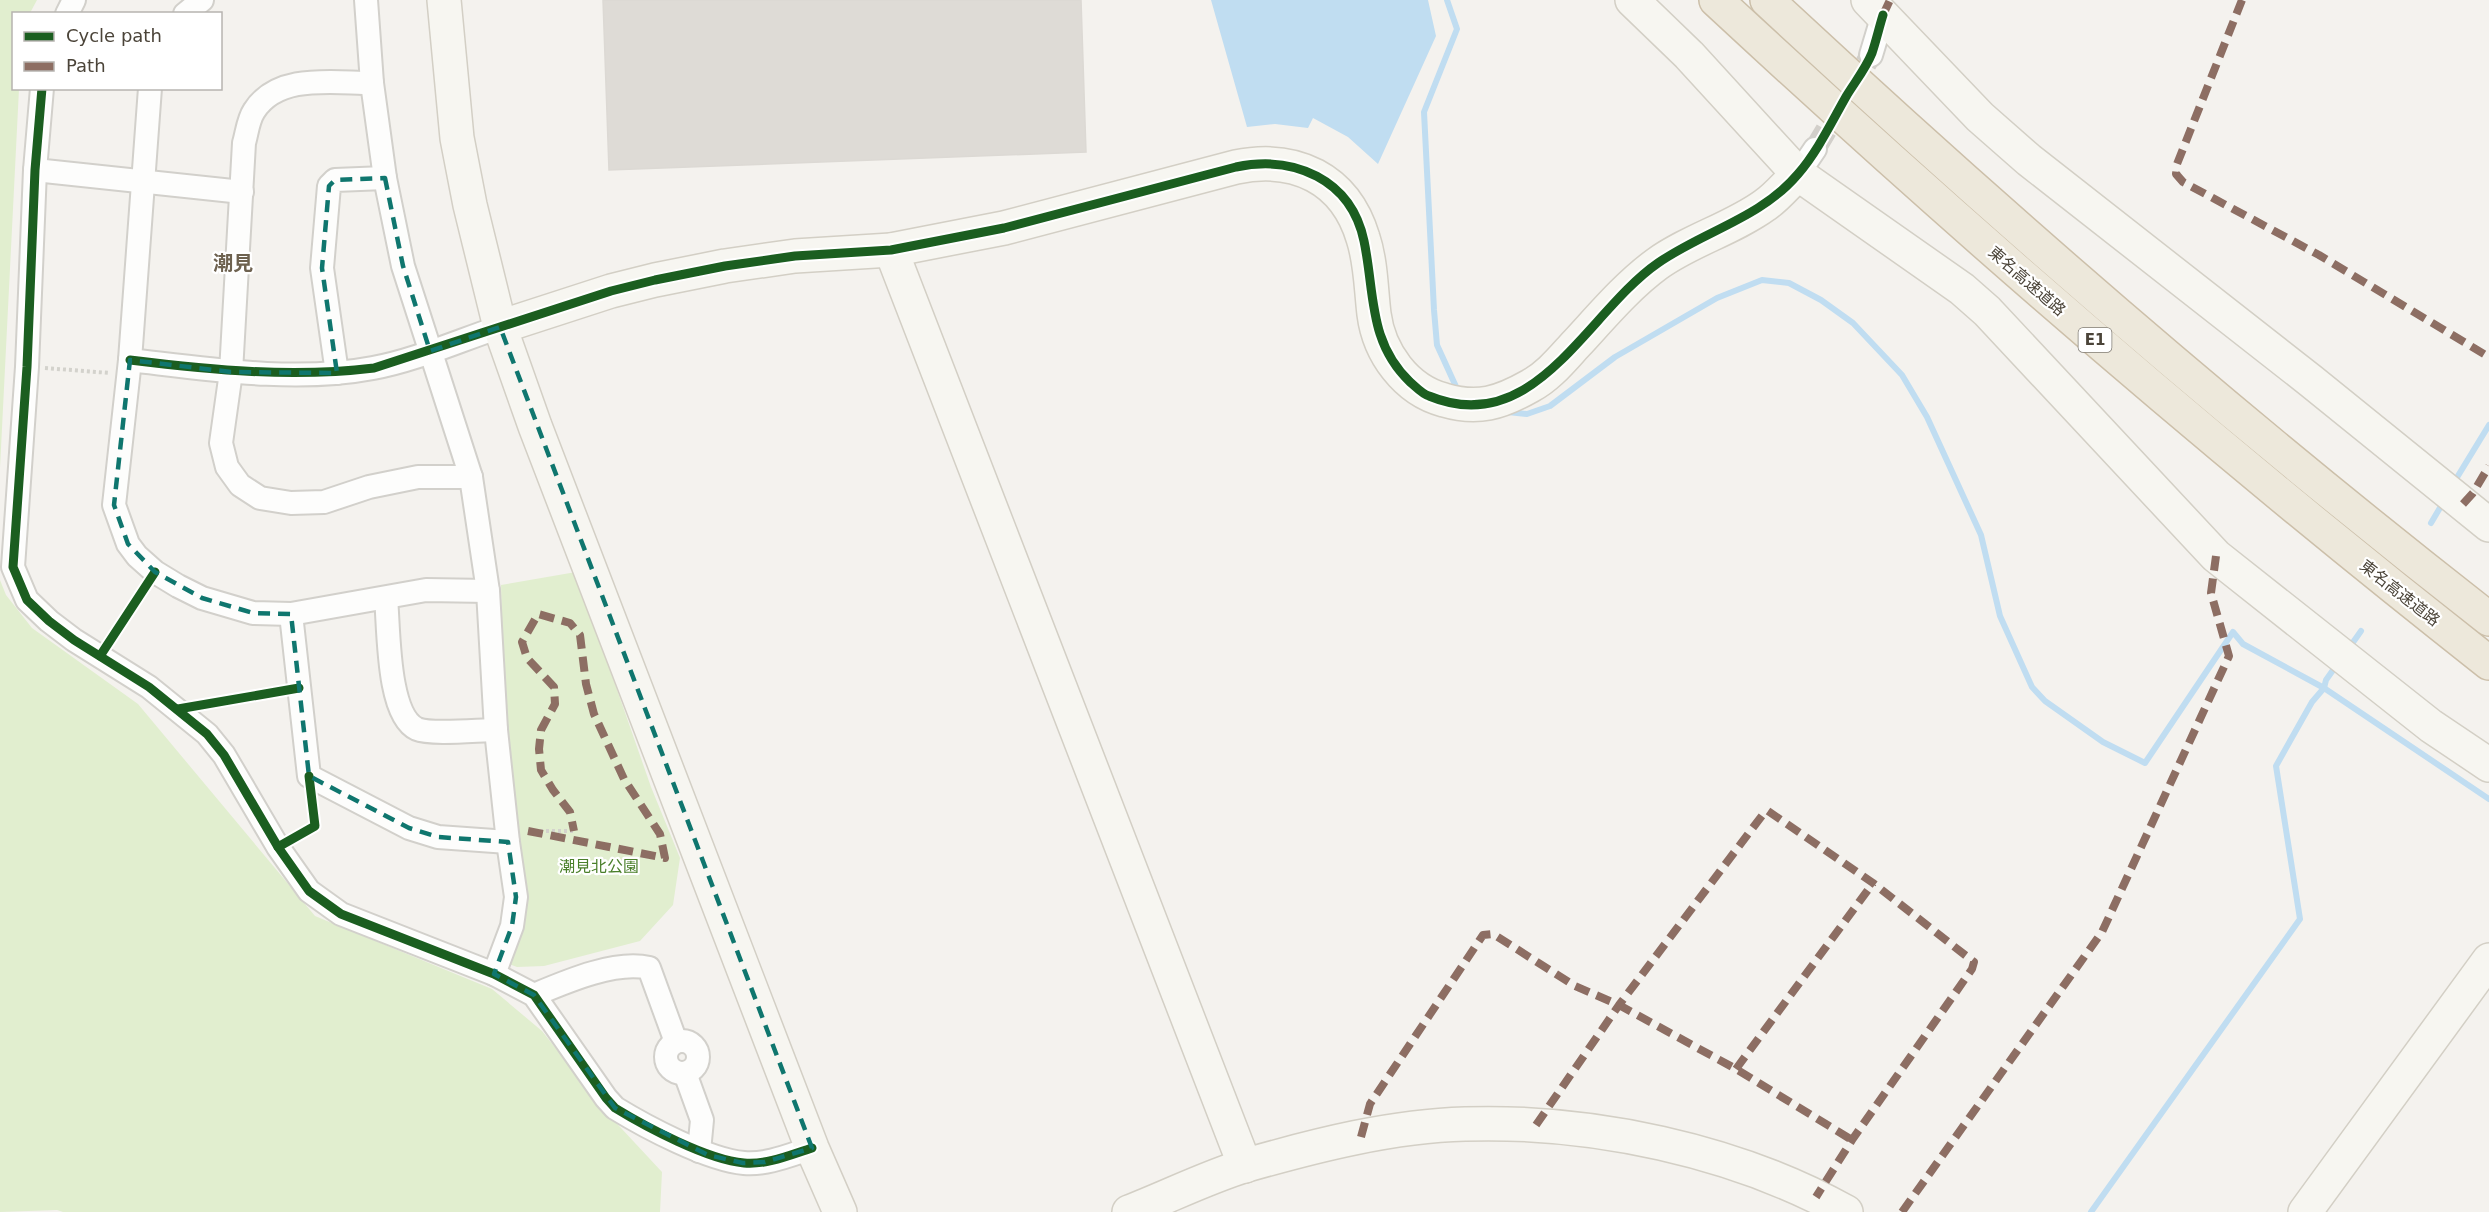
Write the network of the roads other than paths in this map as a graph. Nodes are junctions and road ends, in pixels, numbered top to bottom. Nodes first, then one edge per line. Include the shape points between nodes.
1 (202, 0) edge
2 (366, 0) edge
3 (444, 0) edge
4 (1632, 0) edge
5 (1716, 0) edge
6 (1767, 0) edge
7 (1875, 8) edge
8 (187, 12) edge
9 (1871, 55) tunnel mouth
10 (372, 83) junction
11 (42, 90) edge
12 (150, 90) edge
13 (1806, 162) junction
14 (35, 170) junction
15 (385, 178) junction
16 (144, 180) junction
17 (242, 192) junction
18 (891, 250) junction
19 (500, 327) junction
20 (430, 351) junction
21 (129, 367) junction
22 (231, 372) junction
23 (337, 373) junction
24 (471, 477) junction
25 (2489, 525) edge
26 (488, 591) junction
27 (386, 598) junction
28 (291, 614) junction
29 (2489, 619) edge
30 (2489, 663) edge
31 (496, 729) junction
32 (2489, 765) edge
33 (508, 842) junction
34 (2489, 960) edge
35 (494, 974) junction
36 (534, 995) junction
37 (812, 1148) junction
38 (699, 1151) junction
39 (1245, 1166) junction
40 (840, 1212) edge
41 (1129, 1212) edge
42 (1846, 1212) edge
43 (2305, 1212) edge

1 - 8 street
2 - 10 street
3 - 19 street via 457,138
4 - 13 street
5 - 30 highway, 東名高速道路 / E1 via 1866,140 2056,307 2365,566
6 - 29 highway, E1 via 2107,305 2380,534
7 - 9 street
7 - 25 street via 1980,117 2029,160
10 - 15 street
10 - 17 street via 298,84 265,98 253,112 244,142
11 - 14 street
12 - 16 street
13 - 18 street via 1765,206 1658,263 1533,385 1488,405 1470,406 1428,396 1392,363 1374,318 1364,239 1353,213 1338,192 1319,176 1301,168 1277,163 1246,165 1004,228
13 - 32 street via 1987,311 2216,556 2431,726
14 - 16 street
14 - 35 street via 13,567 27,600 49,621 149,687 207,734 309,891 340,914
15 - 20 street via 403,266
15 - 23 street via 335,180 328,186 322,268
16 - 17 street
16 - 21 street
17 - 22 street
18 - 19 street via 795,256 725,266 611,291
18 - 39 street
19 - 20 street
19 - 37 street
20 - 23 street via 374,368
20 - 24 street
21 - 22 street
21 - 28 street via 114,505 128,544 155,572 202,598 253,613
22 - 23 street
22 - 24 street via 221,443 223,458 240,485 260,498 324,502 418,477
24 - 26 street
26 - 27 street via 426,590
26 - 31 street
27 - 28 street
27 - 31 street via 394,687 407,723 419,730
28 - 33 street via 309,777 409,828 438,837
31 - 33 street
33 - 35 street via 516,897 512,926
34 - 43 street
35 - 36 street
36 - 38 street via 615,1108
36 - 38 street via 598,972 650,968 676,1042 666,1054 667,1064 675,1072 686,1073 702,1120
37 - 38 street via 765,1162 743,1163
37 - 40 street
39 - 41 street
39 - 42 street via 1361,1137 1416,1128 1536,1125 1611,1133 1692,1151 1755,1172

